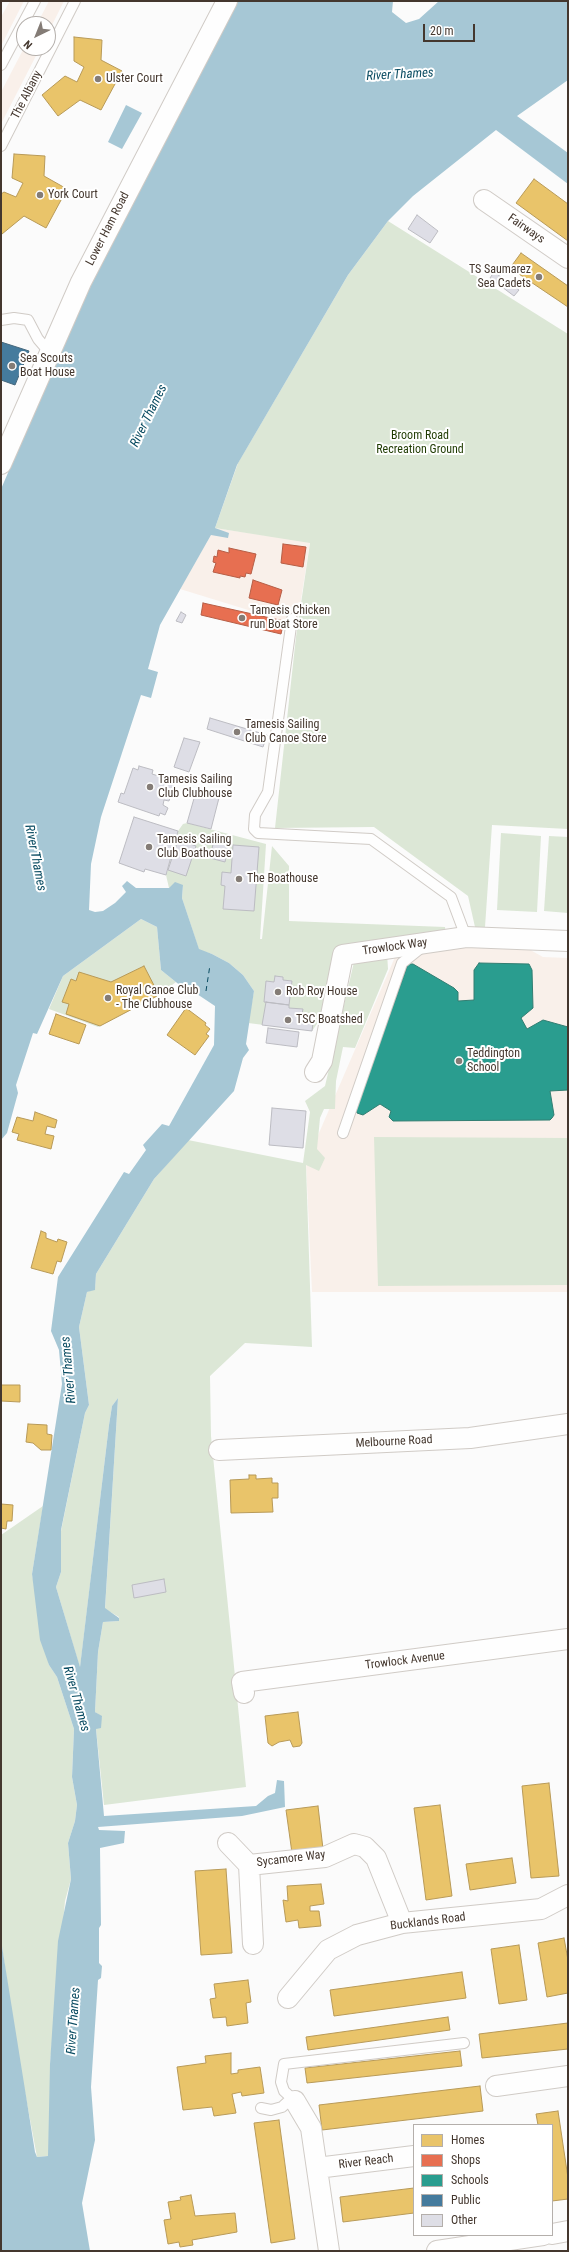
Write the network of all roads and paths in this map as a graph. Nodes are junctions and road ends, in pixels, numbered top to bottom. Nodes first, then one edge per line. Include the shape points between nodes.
1 (35, 1) edge
2 (75, 1) edge
3 (227, 1) edge
4 (1, 65) edge
5 (1, 146) edge
6 (484, 200) dead end
7 (568, 258) edge
8 (1, 320) edge
9 (50, 353) junction
10 (1, 464) edge
11 (292, 619) dead end
12 (466, 937) junction
13 (568, 941) edge
14 (428, 942) junction
15 (315, 1072) dead end
16 (343, 1133) dead end
17 (568, 1424) edge
18 (219, 1450) dead end
19 (568, 1639) edge
20 (242, 1683) dead end
21 (228, 1843) dead end
22 (249, 1865) junction
23 (568, 1895) edge
24 (402, 1923) junction
25 (253, 1944) dead end
26 (288, 1998) dead end
27 (464, 2043) dead end
28 (568, 2076) edge
29 (496, 2086) dead end
30 (293, 2100) junction
31 (260, 2108) dead end
32 (413, 2156) edge
33 (317, 2168) junction
34 (568, 2231) edge
35 (553, 2234) edge
36 (536, 2236) edge
37 (329, 2251) edge
38 (437, 2251) edge

1 - 4 lane
2 - 5 lane, The Albany
3 - 9 street, Lower Ham Road via 88,268
6 - 7 street, Fairways
8 - 9 lane via 28,320 38,339
9 - 10 street, Lower Ham Road
11 - 12 lane via 268,792 255,815 254,829 258,833 371,839 451,897
12 - 13 street, Trowlock Way
12 - 14 street, Trowlock Way
14 - 15 street, Trowlock Way via 343,955 322,1061
14 - 16 lane via 402,963
17 - 18 street, Melbourne Road via 470,1438
19 - 20 street, Trowlock Avenue
21 - 22 street, Sycamore Way
22 - 24 street, Sycamore Way via 325,1857 354,1844 365,1847 376,1858
22 - 25 street, Sycamore Way
23 - 24 street, Bucklands Road via 540,1909
24 - 26 street, Bucklands Road via 357,1935 328,1950
27 - 30 lane via 284,2064 281,2082 284,2091
28 - 29 street
30 - 31 lane via 271,2110
30 - 33 street via 311,2128
32 - 33 street, River Reach
33 - 37 street
34 - 35 street
36 - 38 street

